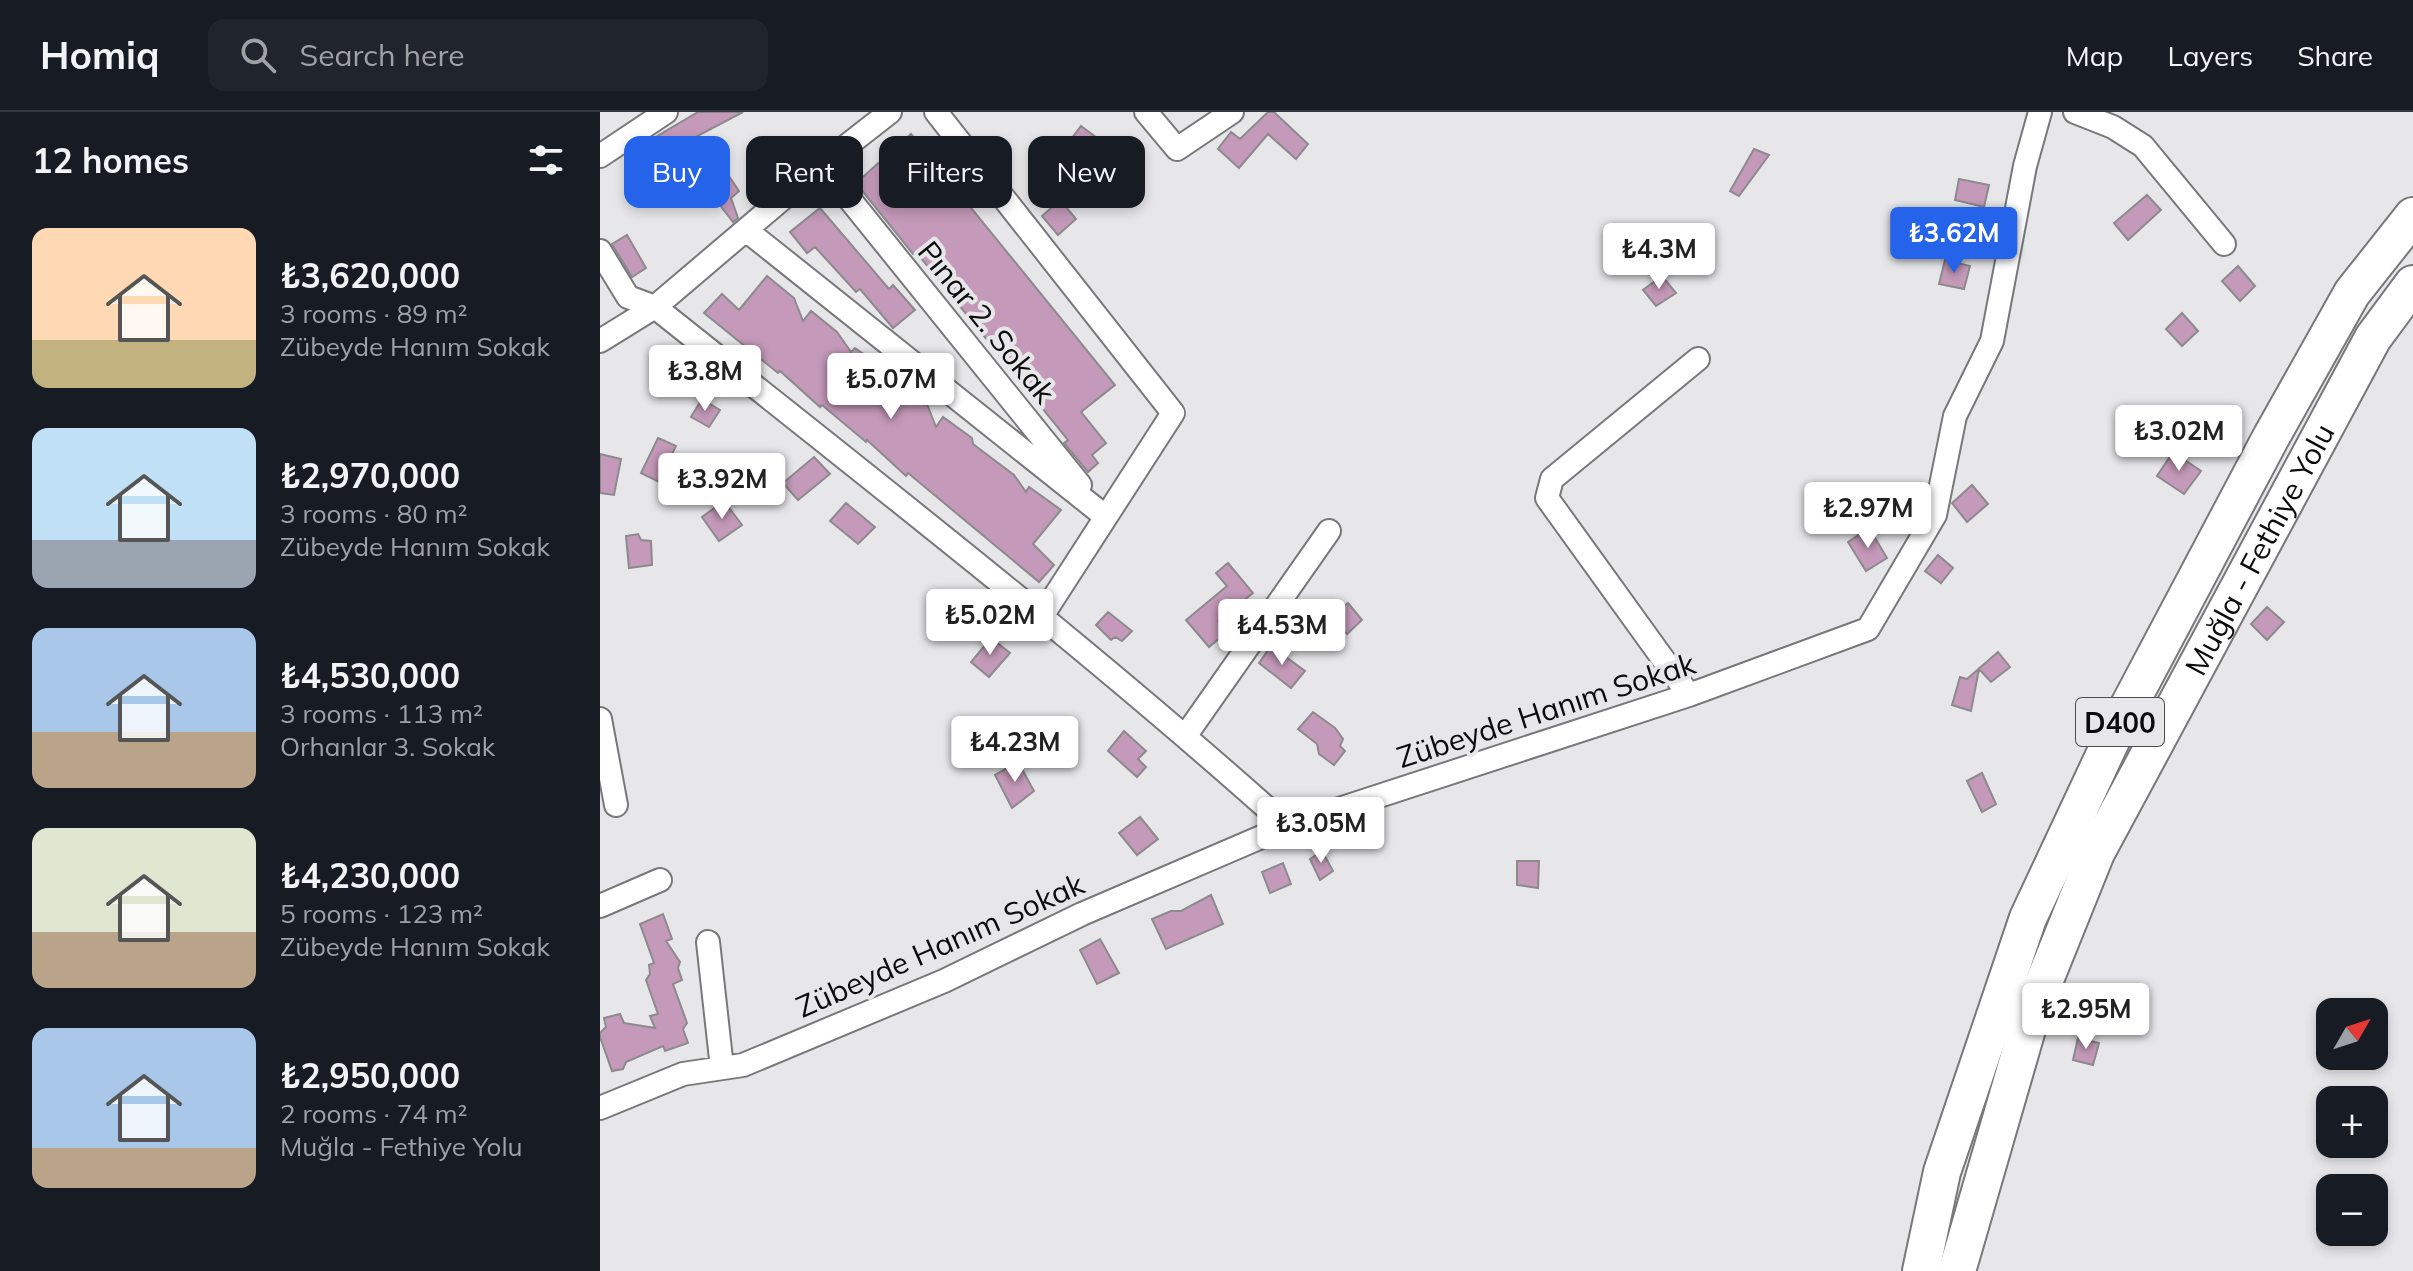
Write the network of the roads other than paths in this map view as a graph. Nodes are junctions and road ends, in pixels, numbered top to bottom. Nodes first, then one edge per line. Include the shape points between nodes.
1 (666, 112) edge
2 (936, 112) edge
3 (1146, 112) edge
4 (1232, 112) edge
5 (2040, 112) edge
6 (2075, 112) edge
7 (885, 113) edge
8 (857, 136) edge
9 (600, 156) edge
10 (772, 208) edge
11 (857, 208) edge
12 (2413, 216) edge
13 (746, 230) junction
14 (2224, 244) dead end
15 (600, 251) edge
16 (2413, 284) edge
17 (655, 307) junction
18 (600, 341) edge
19 (1698, 359) dead end
20 (1106, 517) junction
21 (1329, 531) dead end
22 (1042, 616) junction
23 (1689, 695) junction
24 (600, 719) edge
25 (1186, 735) junction
26 (616, 805) dead end
27 (1287, 826) junction
28 (660, 880) dead end
29 (600, 906) edge
30 (708, 942) dead end
31 (722, 1068) junction
32 (601, 1105) edge
33 (1921, 1271) edge
34 (1957, 1271) edge

1 - 9 street
2 - 20 street via 1173,413
3 - 4 street via 1177,149
5 - 23 street, Zübeyde Hanım Sokak via 1992,341 1955,416 1935,515 1868,629
6 - 14 street via 2143,146
7 - 8 street
10 - 13 street
11 - 20 street, Pınar 2. Sokak
12 - 33 highway, Muğla - Fethiye Yolu / D400 via 2352,293 2104,755 2028,918 1942,1172
13 - 17 street
13 - 20 street
15 - 17 street via 628,297
16 - 34 highway, Muğla - Fethiye Yolu / D400 via 2373,338 2096,853 2032,1012
17 - 18 street
17 - 22 street
19 - 23 street via 1552,479 1547,498
20 - 22 street
21 - 25 street
22 - 25 street
23 - 27 street, Zübeyde Hanım Sokak
24 - 26 street
25 - 27 street
27 - 31 street, Zübeyde Hanım Sokak via 1082,914 944,981 743,1065
28 - 29 street
30 - 31 street
31 - 32 street, Zübeyde Hanım Sokak via 683,1074

